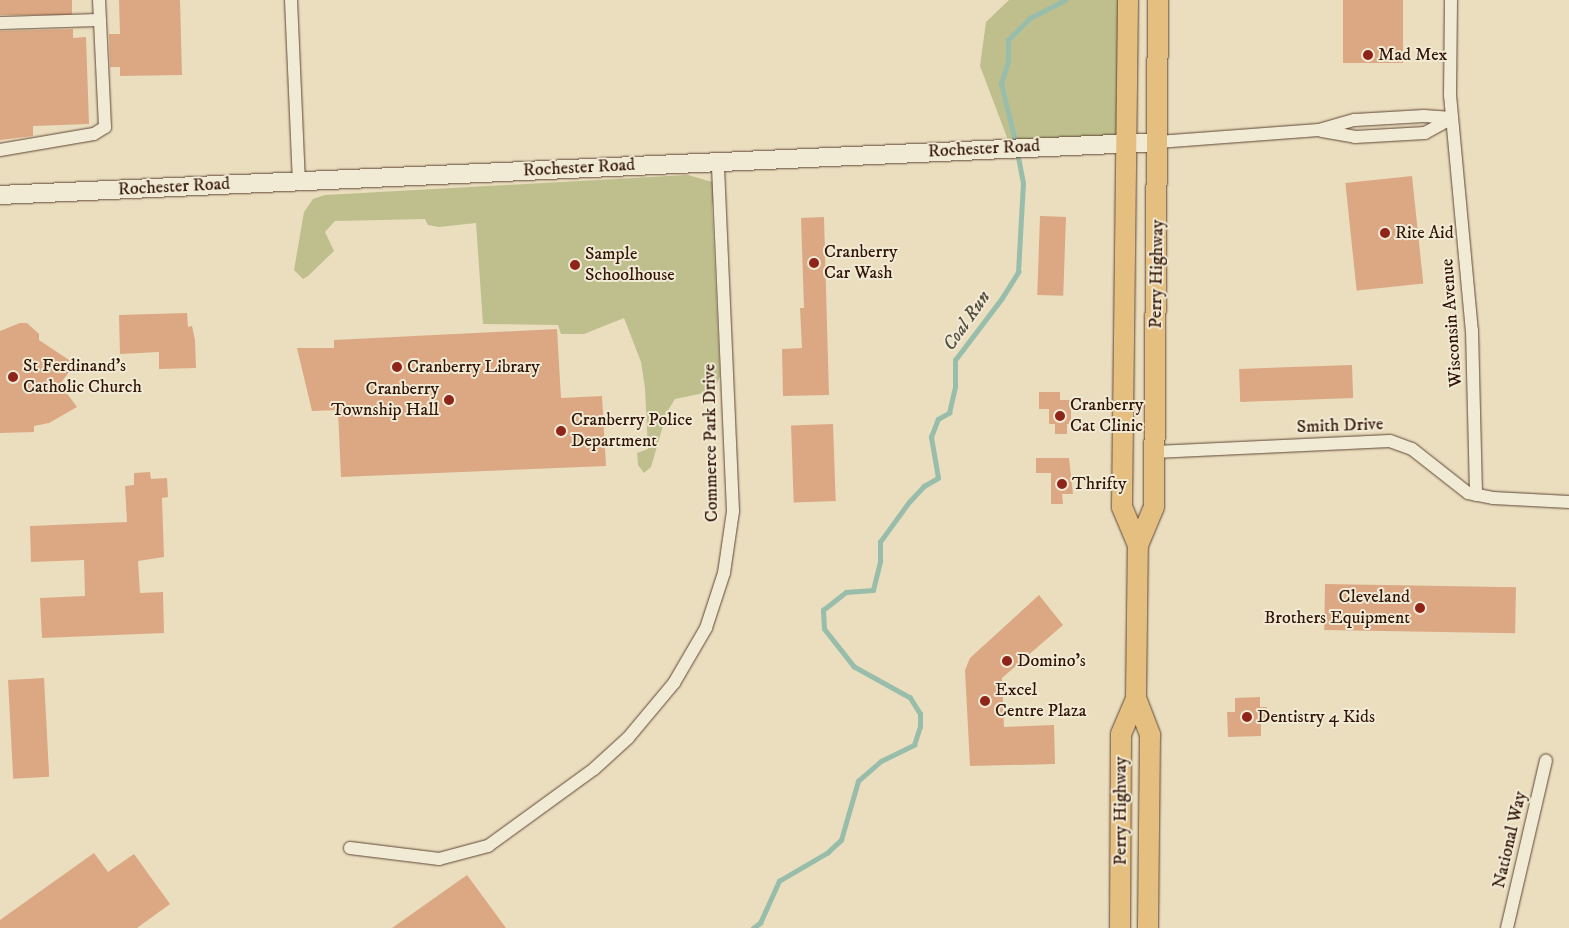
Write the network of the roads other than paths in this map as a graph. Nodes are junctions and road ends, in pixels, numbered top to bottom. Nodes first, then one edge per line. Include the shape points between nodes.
1 (99, 0) edge
2 (291, 0) edge
3 (1128, 0) edge
4 (1158, 0) edge
5 (1451, 0) edge
6 (100, 20) junction
7 (0, 23) edge
8 (1452, 118) junction
9 (1158, 142) junction
10 (1127, 143) junction
11 (0, 150) edge
12 (718, 162) junction
13 (299, 181) junction
14 (0, 195) edge
15 (1155, 452) junction
16 (1476, 495) junction
17 (1569, 502) edge
18 (1138, 546) junction
19 (1136, 698) junction
20 (1546, 760) dead end
21 (350, 848) dead end
22 (1120, 928) edge
23 (1148, 928) edge
24 (1506, 928) edge

1 - 6 street
2 - 13 street
3 - 10 main road, Perry Highway
4 - 9 main road, Perry Highway
5 - 8 street, Wisconsin Avenue
6 - 7 street
6 - 11 street via 105,127 94,134
8 - 9 street via 1425,133 1355,137 1319,130
8 - 16 street, Wisconsin Avenue via 1472,330
9 - 10 street, Rochester Road
9 - 15 main road, Perry Highway
10 - 12 street, Rochester Road
10 - 18 main road, Perry Highway via 1122,507
12 - 13 street, Rochester Road
12 - 21 street, Commerce Park Drive via 732,511 724,573 702,635 674,683 628,738 594,769 488,846 440,859
13 - 14 street, Rochester Road
15 - 16 street, Smith Drive via 1390,441 1412,449 1456,485
15 - 18 main road, Perry Highway via 1154,507
16 - 17 street, Smith Drive
18 - 19 main road, Perry Highway
19 - 22 main road, Perry Highway via 1121,734
19 - 23 main road, Perry Highway via 1150,735
20 - 24 street, National Way

